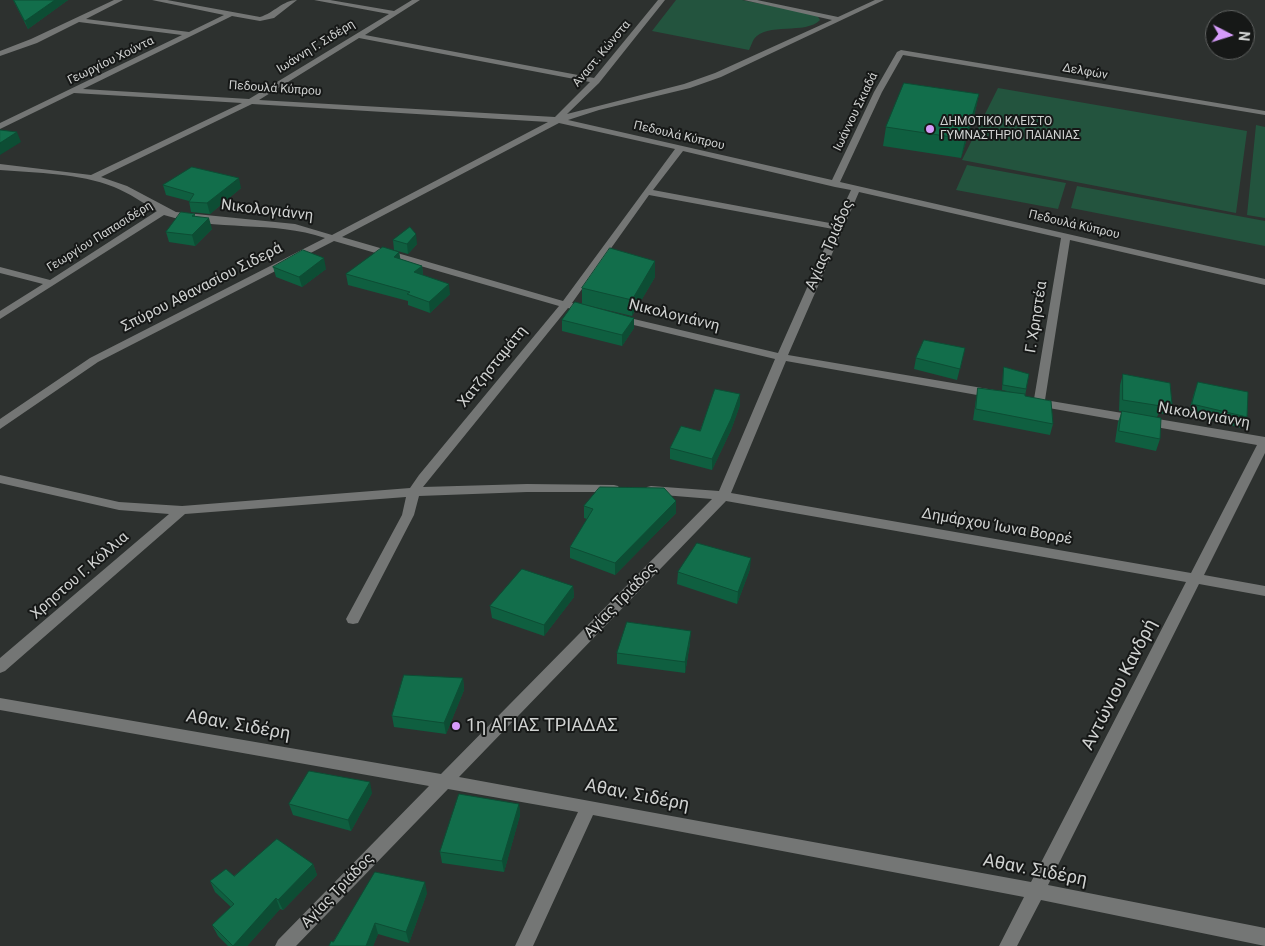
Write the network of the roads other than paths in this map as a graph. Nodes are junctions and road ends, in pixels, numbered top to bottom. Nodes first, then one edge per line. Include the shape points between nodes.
1 (120, 0) edge
2 (155, 0) edge
3 (294, 0) edge
4 (317, 0) edge
5 (417, 0) edge
6 (662, 0) edge
7 (747, 0) edge
8 (880, 0) edge
9 (231, 14) junction
10 (395, 14) junction
11 (837, 19) junction
12 (77, 20) junction
13 (191, 34) junction
14 (358, 36) junction
15 (901, 52) joint
16 (0, 54) edge
17 (596, 81) junction
18 (76, 90) junction
19 (254, 100) junction
20 (1265, 113) edge
21 (558, 120) junction
22 (0, 126) edge
23 (680, 150) junction
24 (0, 167) edge
25 (92, 178) junction
26 (835, 184) junction
27 (856, 188) junction
28 (647, 192) junction
29 (164, 211) junction
30 (838, 227) junction
31 (1066, 236) junction
32 (333, 238) junction
33 (0, 270) edge
34 (1265, 282) edge
35 (50, 283) junction
36 (565, 305) junction
37 (0, 316) edge
38 (781, 357) junction
39 (1000, 395) edge
40 (1034, 401) joint
41 (0, 425) edge
42 (1265, 442) edge
43 (0, 479) edge
44 (414, 492) junction
45 (723, 496) junction
46 (182, 510) junction
47 (1195, 578) junction
48 (1265, 591) edge
49 (353, 619) dead end
50 (0, 667) edge
51 (0, 704) edge
52 (445, 781) junction
53 (589, 808) junction
54 (1036, 891) junction
55 (1265, 937) edge
56 (284, 946) edge
57 (524, 946) edge
58 (1008, 946) edge

1 - 12 street
2 - 9 street
3 - 9 street via 271,16 255,19
4 - 10 street
5 - 10 street, Ιωάννη Γ. Σιδέρη
6 - 17 street, Αναστ. Κώνστα
7 - 11 street
8 - 11 street
9 - 13 street, Γεωργίου Χούντα
10 - 14 street, Ιωάννη Γ. Σιδέρη
11 - 21 street via 748,62 686,86
12 - 13 street
12 - 16 street
13 - 18 street, Γεωργίου Χούντα
14 - 17 street
14 - 19 street, Ιωάννη Γ. Σιδέρη
15 - 20 street, Δελφών
15 - 26 street, Ιωάννου Σκιαδά via 878,92
17 - 21 street, Αναστ. Κώνστα
18 - 19 street, Πεδουλά Κύπρου
18 - 22 street, Γεωργίου Χούντα
19 - 21 street, Πεδουλά Κύπρου
19 - 25 street, Ιωάννη Γ. Σιδέρη
21 - 23 street, Πεδουλά Κύπρου
21 - 32 street, Σπύρου Αθανασίου Σιδερά
23 - 26 street, Πεδουλά Κύπρου
23 - 28 street, Χατζησταμάτη
24 - 25 street, Νικολογιάννη
25 - 29 street, Νικολογιάννη via 126,188
26 - 27 street, Πεδουλά Κύπρου
27 - 30 street, Αγίας Τριάδος
27 - 31 street, Πεδουλά Κύπρου
28 - 30 street
28 - 36 street, Χατζησταμάτη
29 - 32 street, Νικολογιάννη via 180,216 285,226
29 - 35 street, Γεωργίου Παπασιδέρη
30 - 38 street, Αγίας Τριάδος
31 - 34 street, Πεδουλά Κύπρου
31 - 40 street, Γ. Χρηστέα
32 - 36 street, Νικολογιάννη
32 - 41 street, Σπύρου Αθανασίου Σιδερά via 94,360
33 - 35 street, Γεωργίου Παπασιδέρη
35 - 37 street, Γεωργίου Παπασιδέρη
36 - 38 street, Νικολογιάννη
36 - 44 street, Χατζησταμάτη
38 - 39 street, Νικολογιάννη
38 - 45 street, Αγίας Τριάδος
40 - 42 street, Νικολογιάννη
42 - 47 street, Αντώνιου Κανδρή
43 - 46 street, Δημάρχου Ίωνα Βορρέ via 119,506
44 - 45 street, Δημάρχου Ίωνα Βορρέ via 630,489
44 - 46 street, Δημάρχου Ίωνα Βορρέ
44 - 49 street, Χατζησταμάτη via 408,515
45 - 47 street, Δημάρχου Ίωνα Βορρέ
45 - 52 street, Αγίας Τριάδος
46 - 50 street, Χρηστου Γ. Κόλλια
47 - 48 street, Δημάρχου Ίωνα Βορρέ
47 - 54 street, Αντώνιου Κανδρή
51 - 52 street, Αθαν. Σιδέρη
52 - 53 street, Αθαν. Σιδέρη
52 - 56 street, Αγίας Τριάδος
53 - 54 street, Αθαν. Σιδέρη
53 - 57 street
54 - 55 street, Αθαν. Σιδέρη
54 - 58 street, Αντώνιου Κανδρή

